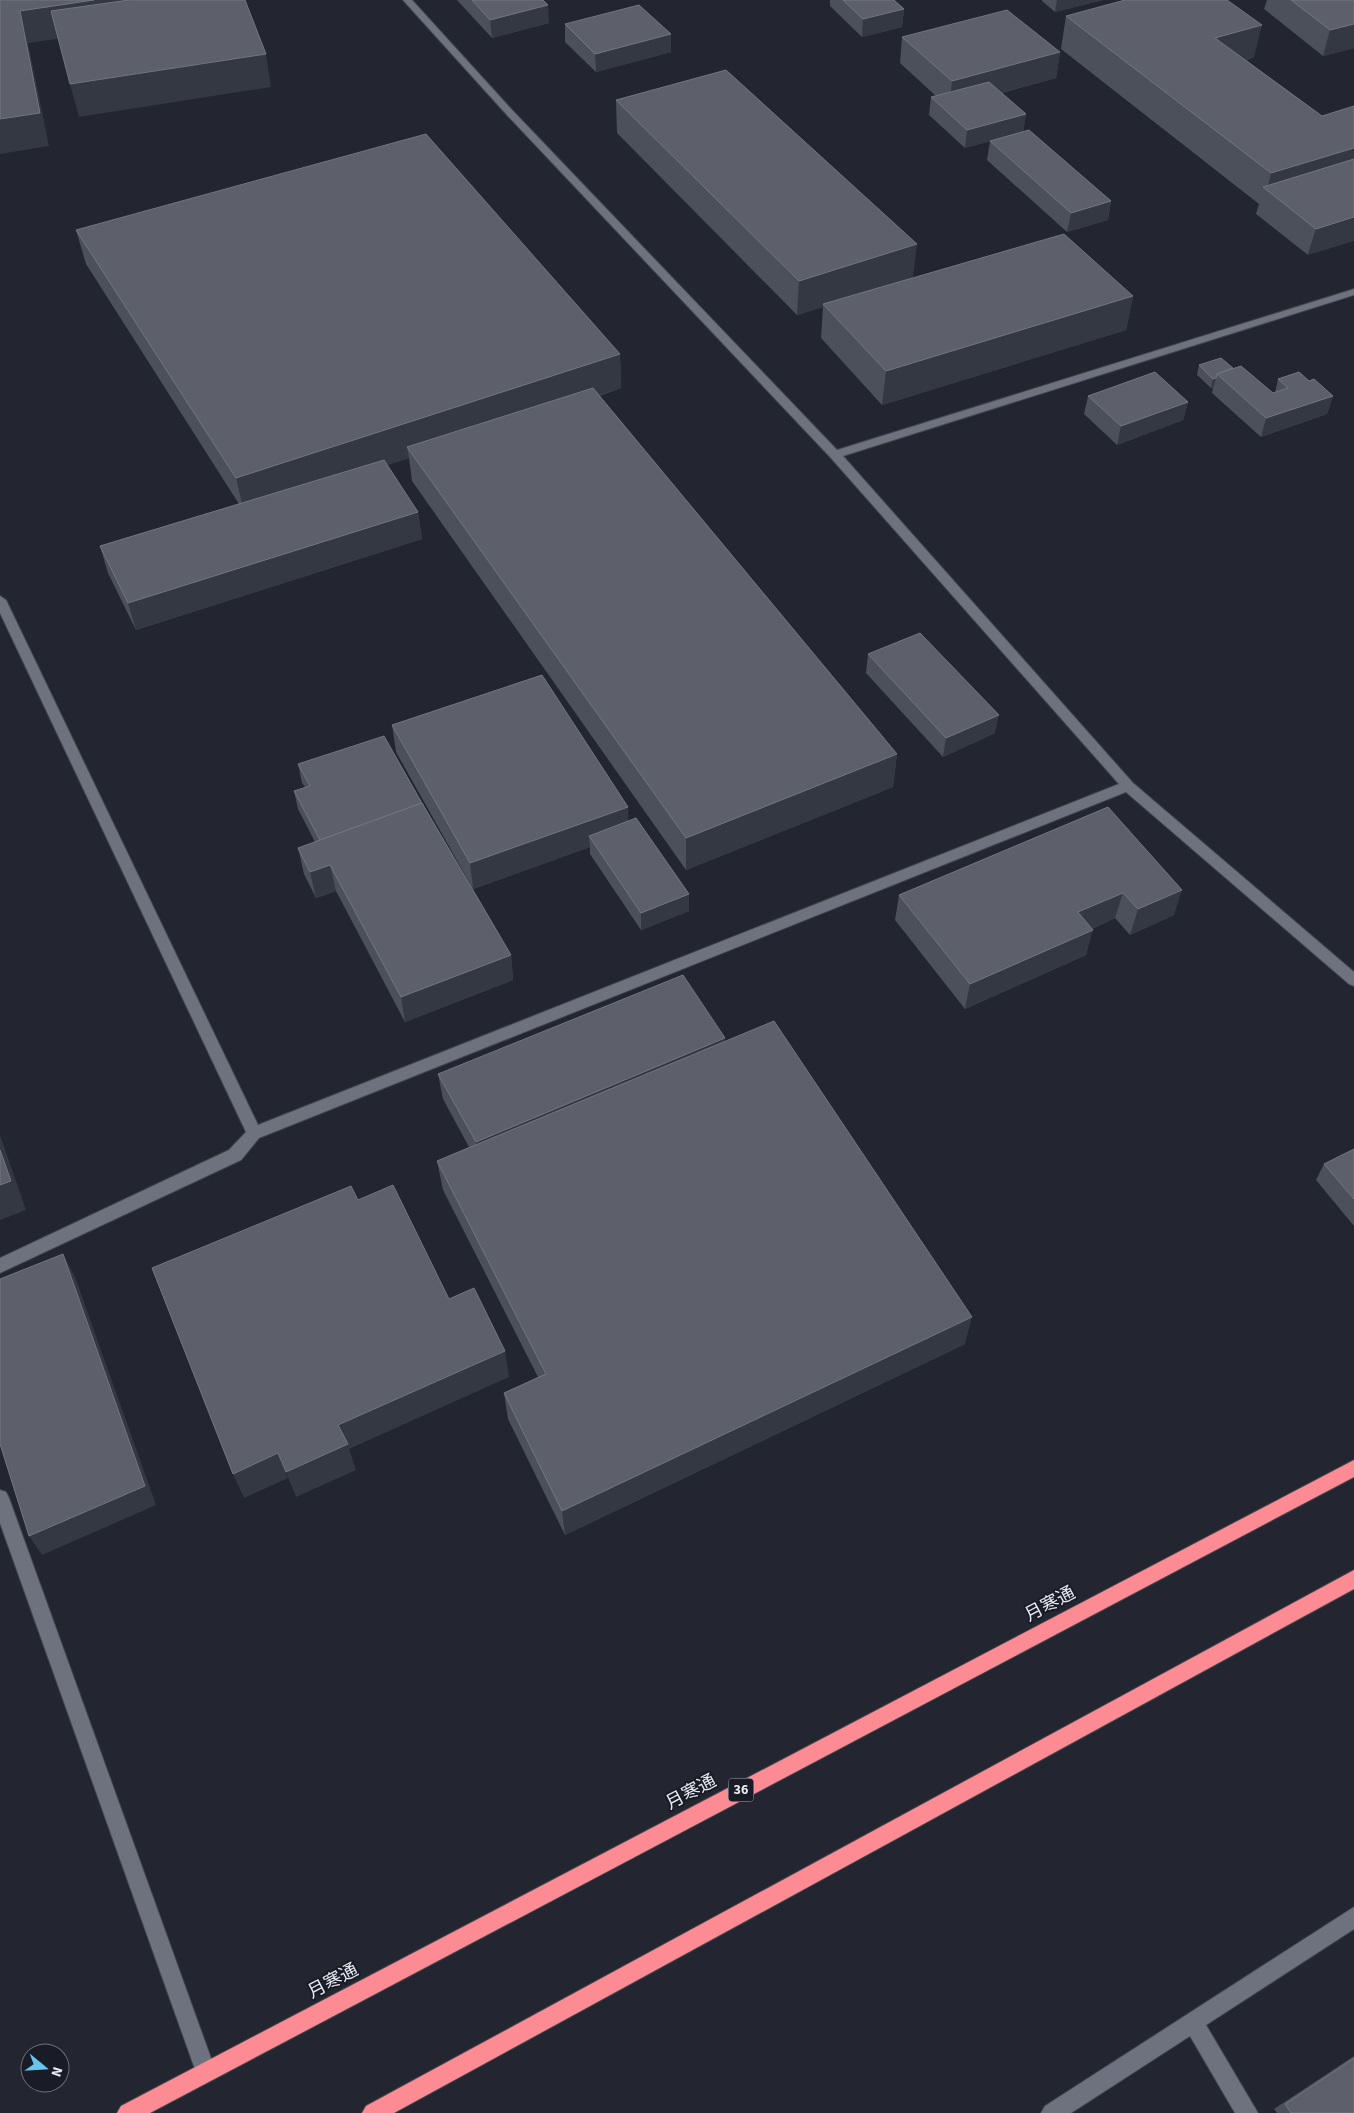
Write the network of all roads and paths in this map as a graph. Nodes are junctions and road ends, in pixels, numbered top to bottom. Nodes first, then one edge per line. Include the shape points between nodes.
1 (407, 0) edge
2 (1354, 292) edge
3 (835, 456) junction
4 (0, 600) edge
5 (1128, 786) junction
6 (1354, 980) edge
7 (254, 1133) junction
8 (0, 1266) edge
9 (1354, 1468) edge
10 (0, 1498) edge
11 (1354, 1580) edge
12 (1354, 1916) edge
13 (1193, 2022) junction
14 (206, 2072) junction
15 (128, 2113) edge
16 (373, 2113) edge
17 (1052, 2113) edge
18 (1247, 2113) edge

1 - 3 street
2 - 3 street
3 - 5 street
4 - 7 street
5 - 6 street
5 - 7 street
7 - 8 street via 235,1155
9 - 14 highway, 月寒通 / 36
10 - 14 street
11 - 16 highway
12 - 13 street
13 - 17 street
13 - 18 street
14 - 15 highway, 月寒通 / 36

